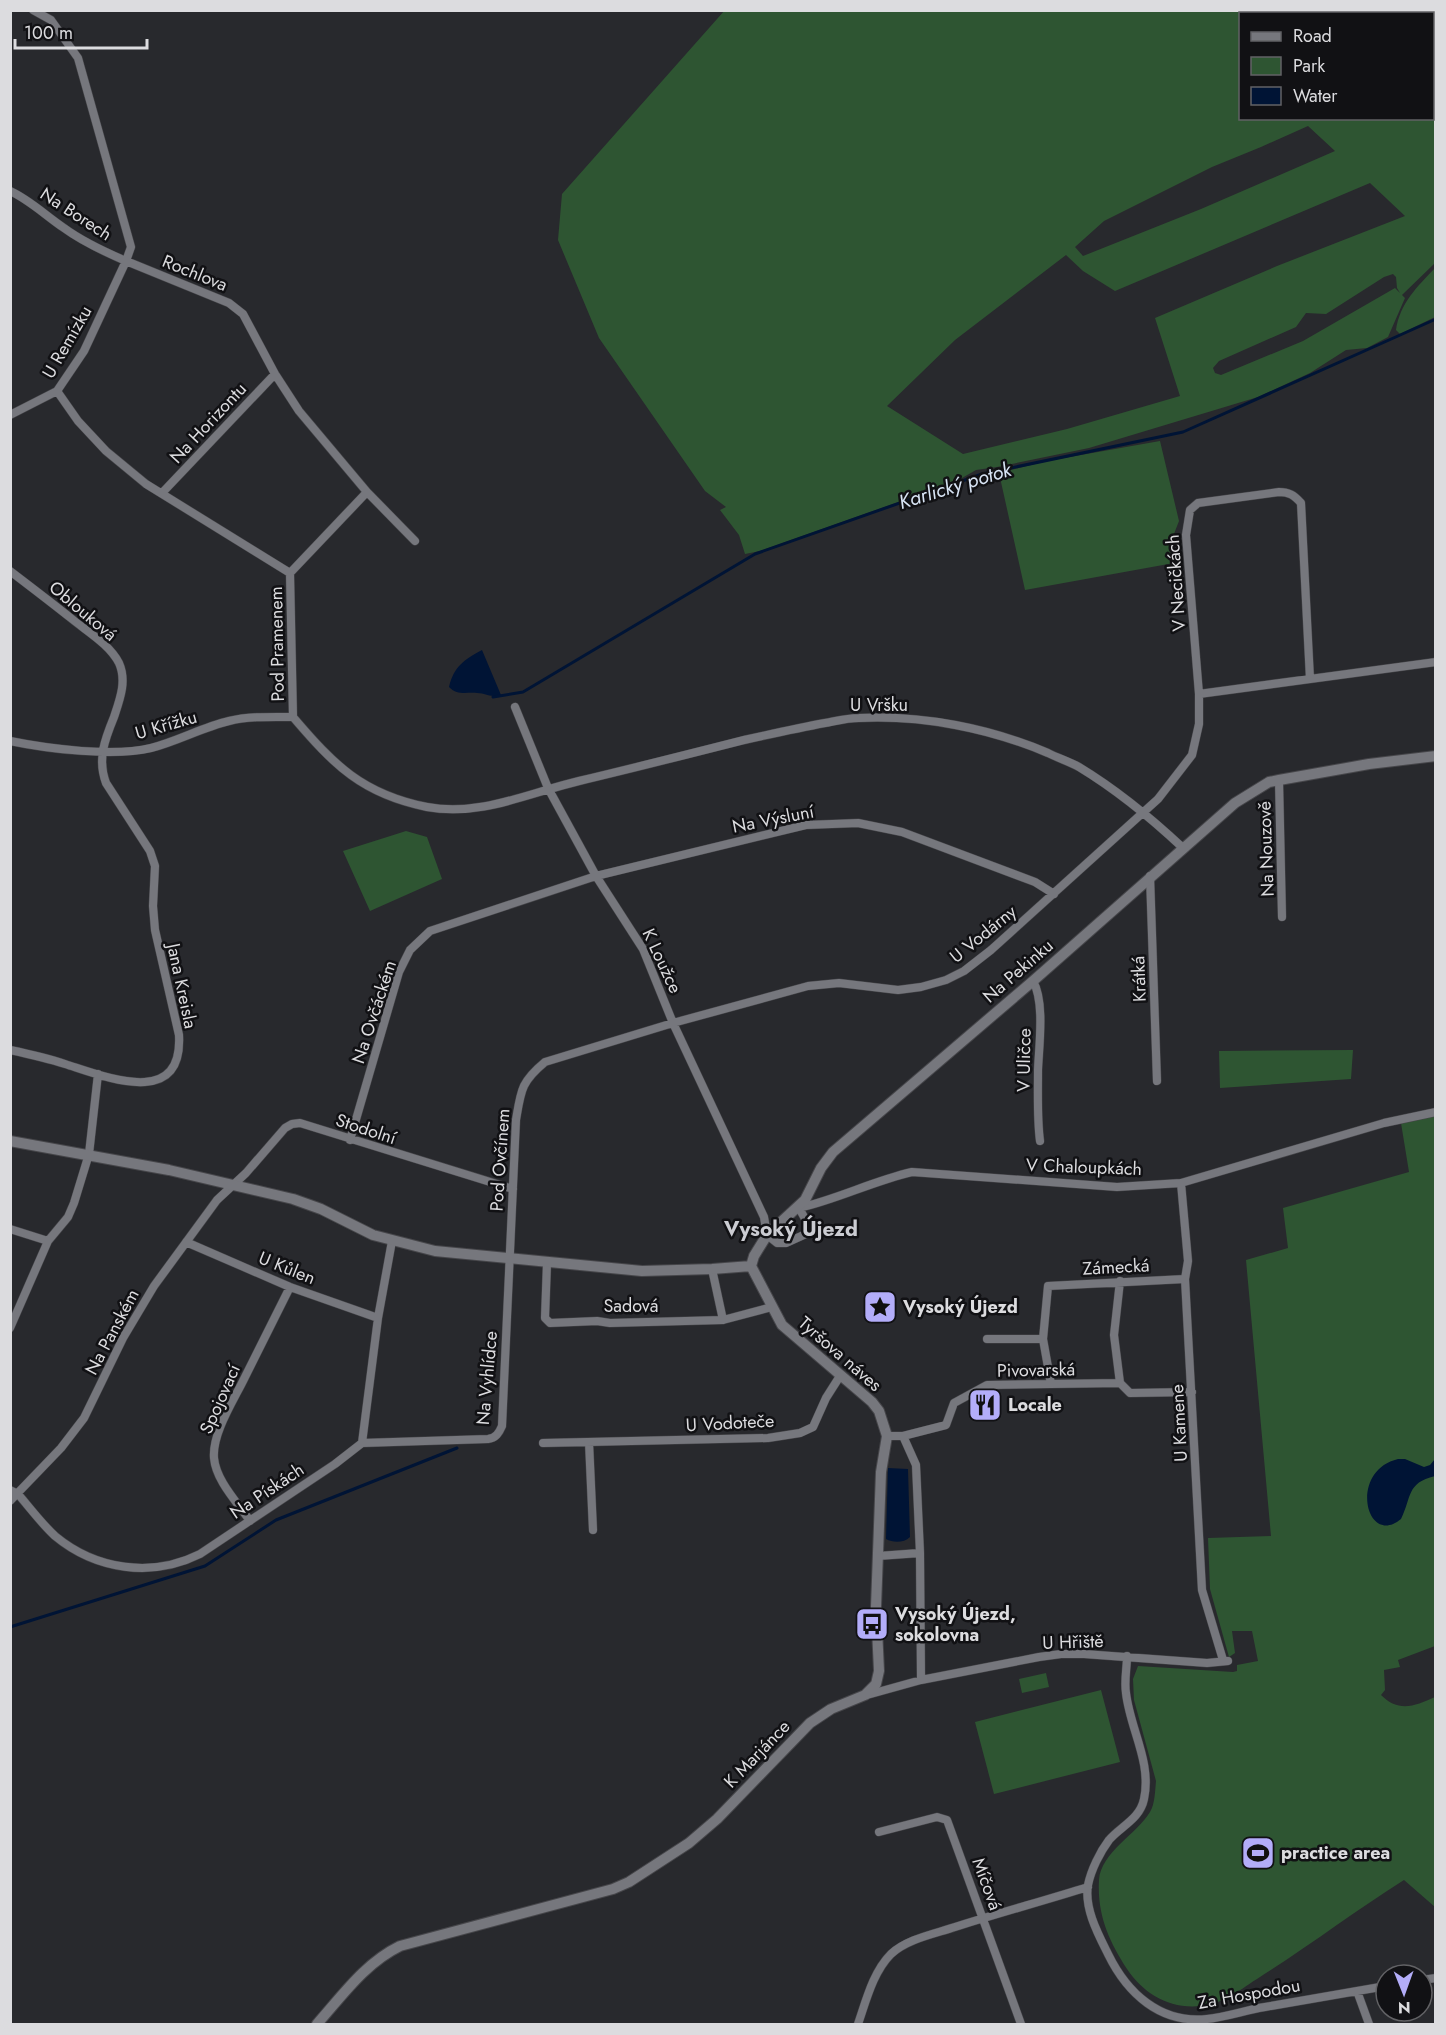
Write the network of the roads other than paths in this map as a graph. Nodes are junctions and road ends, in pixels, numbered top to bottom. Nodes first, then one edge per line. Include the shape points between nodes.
1 (33, 10) edge
2 (10, 191) edge
3 (126, 261) junction
4 (275, 374) junction
5 (57, 391) junction
6 (10, 415) edge
7 (367, 492) junction
8 (162, 494) junction
9 (415, 541) dead end
10 (10, 571) edge
11 (290, 573) junction
12 (1436, 662) edge
13 (1310, 679) junction
14 (1199, 694) junction
15 (515, 707) dead end
16 (293, 717) junction
17 (10, 741) edge
18 (102, 751) junction
19 (1436, 756) edge
20 (1279, 780) junction
21 (548, 788) junction
22 (1144, 812) junction
23 (1183, 848) junction
24 (597, 876) junction
25 (1150, 876) junction
26 (1054, 894) junction
27 (1282, 917) dead end
28 (1032, 981) junction
29 (673, 1023) junction
30 (10, 1050) edge
31 (98, 1074) junction
32 (1157, 1081) dead end
33 (1436, 1112) edge
34 (350, 1140) junction
35 (10, 1141) edge
36 (1040, 1141) dead end
37 (88, 1154) junction
38 (1181, 1183) junction
39 (234, 1185) junction
40 (513, 1189) junction
41 (799, 1208) junction
42 (10, 1229) edge
43 (767, 1234) junction
44 (48, 1241) junction
45 (392, 1241) junction
46 (186, 1242) junction
47 (509, 1259) junction
48 (547, 1263) junction
49 (751, 1266) junction
50 (711, 1269) junction
51 (1185, 1279) junction
52 (1120, 1281) junction
53 (290, 1287) junction
54 (772, 1307) junction
55 (378, 1318) junction
56 (723, 1320) junction
57 (10, 1328) edge
58 (987, 1339) dead end
59 (1043, 1339) junction
60 (840, 1376) junction
61 (1120, 1383) junction
62 (1050, 1384) junction
63 (1192, 1392) junction
64 (887, 1436) junction
65 (903, 1436) junction
66 (362, 1443) junction
67 (543, 1443) dead end
68 (589, 1443) junction
69 (14, 1492) edge
70 (10, 1501) edge
71 (250, 1521) junction
72 (593, 1530) dead end
73 (920, 1553) junction
74 (878, 1557) junction
75 (1127, 1656) junction
76 (1226, 1661) joint
77 (921, 1680) junction
78 (865, 1695) junction
79 (879, 1832) dead end
80 (1088, 1887) junction
81 (983, 1918) junction
82 (1374, 1988) edge
83 (1357, 1991) junction
84 (1189, 2022) edge
85 (318, 2025) edge
86 (858, 2025) edge
87 (1022, 2025) edge
88 (1369, 2025) edge

1 - 3 street via 51,20 78,58 131,247
2 - 3 street, Na Borech via 73,234
3 - 4 street, Rochlova via 229,303 243,314
3 - 5 street, U Remízku via 84,351
4 - 7 street, Rochlova via 299,411
4 - 8 street, Na Horizontu
5 - 6 street, U Remízku
5 - 8 street via 106,451
7 - 9 street, Rochlova
7 - 11 street, Pod Pramenem
8 - 11 street
10 - 18 street, Oblouková via 94,637 119,664 122,695
11 - 16 street, Pod Pramenem
12 - 13 street
13 - 14 street
13 - 14 street, V Necičkách via 1301,503 1287,492 1198,502 1190,510 1186,536
14 - 22 street, U Vodárny via 1199,724 1192,755
15 - 21 street, K Loužce
16 - 18 street, U Křížku via 250,717 150,748
16 - 21 street, Pod Pramenem via 333,762 356,780 428,807 483,808
17 - 18 street, U Křížku
18 - 31 street, Jana Kreisla via 106,783 150,851 155,866 155,930 180,1051 172,1070 159,1080 133,1083
19 - 20 street, Na Pekinku
20 - 23 street, Na Pekinku via 1235,803
20 - 27 street, Na Nouzově
21 - 22 street, U Vršku via 787,730 857,717 971,728 1029,745 1078,766
21 - 24 street, K Loužce
22 - 23 street, U Vršku
22 - 26 street, U Vodárny
23 - 25 street, Na Pekinku
24 - 26 street, Na Výsluní via 806,825 858,823 902,832 1035,882
24 - 29 street, K Loužce via 643,949
24 - 34 street, Na Ovčáckém via 430,931 410,950 399,972
25 - 28 street, Na Pekinku
25 - 32 street, Krátká
26 - 29 street, U Vodárny via 964,971 946,980 898,990 839,983 808,986
28 - 36 street, V Uličce via 1038,990 1040,1022
28 - 41 street, Na Pekinku via 833,1152
29 - 40 street, Pod Ovčínem via 545,1062 530,1074 521,1089 516,1120
29 - 43 street, K Loužce via 764,1217
30 - 31 street, Jana Kreisla
31 - 37 street
33 - 38 street, V Chaloupkách via 1384,1123
34 - 39 street, Stodolní via 300,1123 292,1124
34 - 40 street, Stodolní
35 - 37 street
37 - 39 street
37 - 44 street via 68,1217
38 - 41 street, V Chaloupkách via 1117,1187 912,1172
38 - 51 street, U Kamene via 1188,1262
39 - 45 street via 293,1199
39 - 46 street, Na Panském via 217,1200
40 - 47 street, Pod Ovčínem
41 - 43 street
41 - 43 street via 808,1224 808,1233 786,1243 777,1243
42 - 44 street
43 - 49 street
44 - 57 street
45 - 47 street via 435,1251
45 - 55 street
46 - 53 street, U Kůlen
46 - 69 street, Na Panském via 133,1321 84,1418 61,1448
47 - 48 street
47 - 66 street, Na Vyhlídce via 502,1426 498,1435 488,1439
48 - 50 street via 642,1271
48 - 56 street, Sadová via 545,1318 550,1323
49 - 50 street
49 - 54 street, Tyršova náves
50 - 56 street
51 - 52 street, Zámecká
51 - 63 street, U Kamene
52 - 59 street, Zámecká via 1048,1286
52 - 61 street via 1114,1328
53 - 55 street, U Kůlen
53 - 71 street, Spojovací via 214,1448 218,1474
54 - 56 street, Sadová
54 - 60 street, Tyršova náves via 782,1325
55 - 66 street
58 - 59 street
59 - 62 street
60 - 64 street, Tyršova náves via 872,1402
60 - 68 street, U Vodoteče via 813,1427 800,1433 743,1439
61 - 62 street, Pivovarská
61 - 63 street, Pivovarská via 1130,1393
62 - 65 street, Pivovarská via 987,1385 954,1403 946,1425
63 - 76 street, U Kamene via 1202,1590
64 - 65 street
64 - 74 street, Tyršova náves via 881,1472
65 - 73 street via 916,1465
66 - 71 street, Na Pískách
67 - 68 street, U Vodoteče
68 - 72 street
69 - 70 street, Na Panském
69 - 71 street, Na Pískách via 67,1545 94,1559 128,1568 158,1568 189,1560
73 - 74 street
73 - 77 street
74 - 78 street, Tyršova náves via 879,1671 876,1684
75 - 76 street, U Hřiště
75 - 77 street, U Hřiště via 1050,1656
75 - 80 street, Za Hospodou via 1126,1692 1147,1778 1144,1802 1137,1815 1109,1840 1092,1870
77 - 78 street
78 - 85 street, K Marjánce via 810,1723 717,1819 681,1849 629,1882 400,1946 385,1953 354,1982
79 - 81 street, Míčová via 937,1817 947,1820
80 - 81 street
80 - 84 street, Za Hospodou via 1093,1921 1121,1978 1150,2007
81 - 86 street via 920,1938 891,1954 875,1978
81 - 87 street, Míčová
82 - 83 street, Za Hospodou
83 - 84 street, Za Hospodou
83 - 88 street

